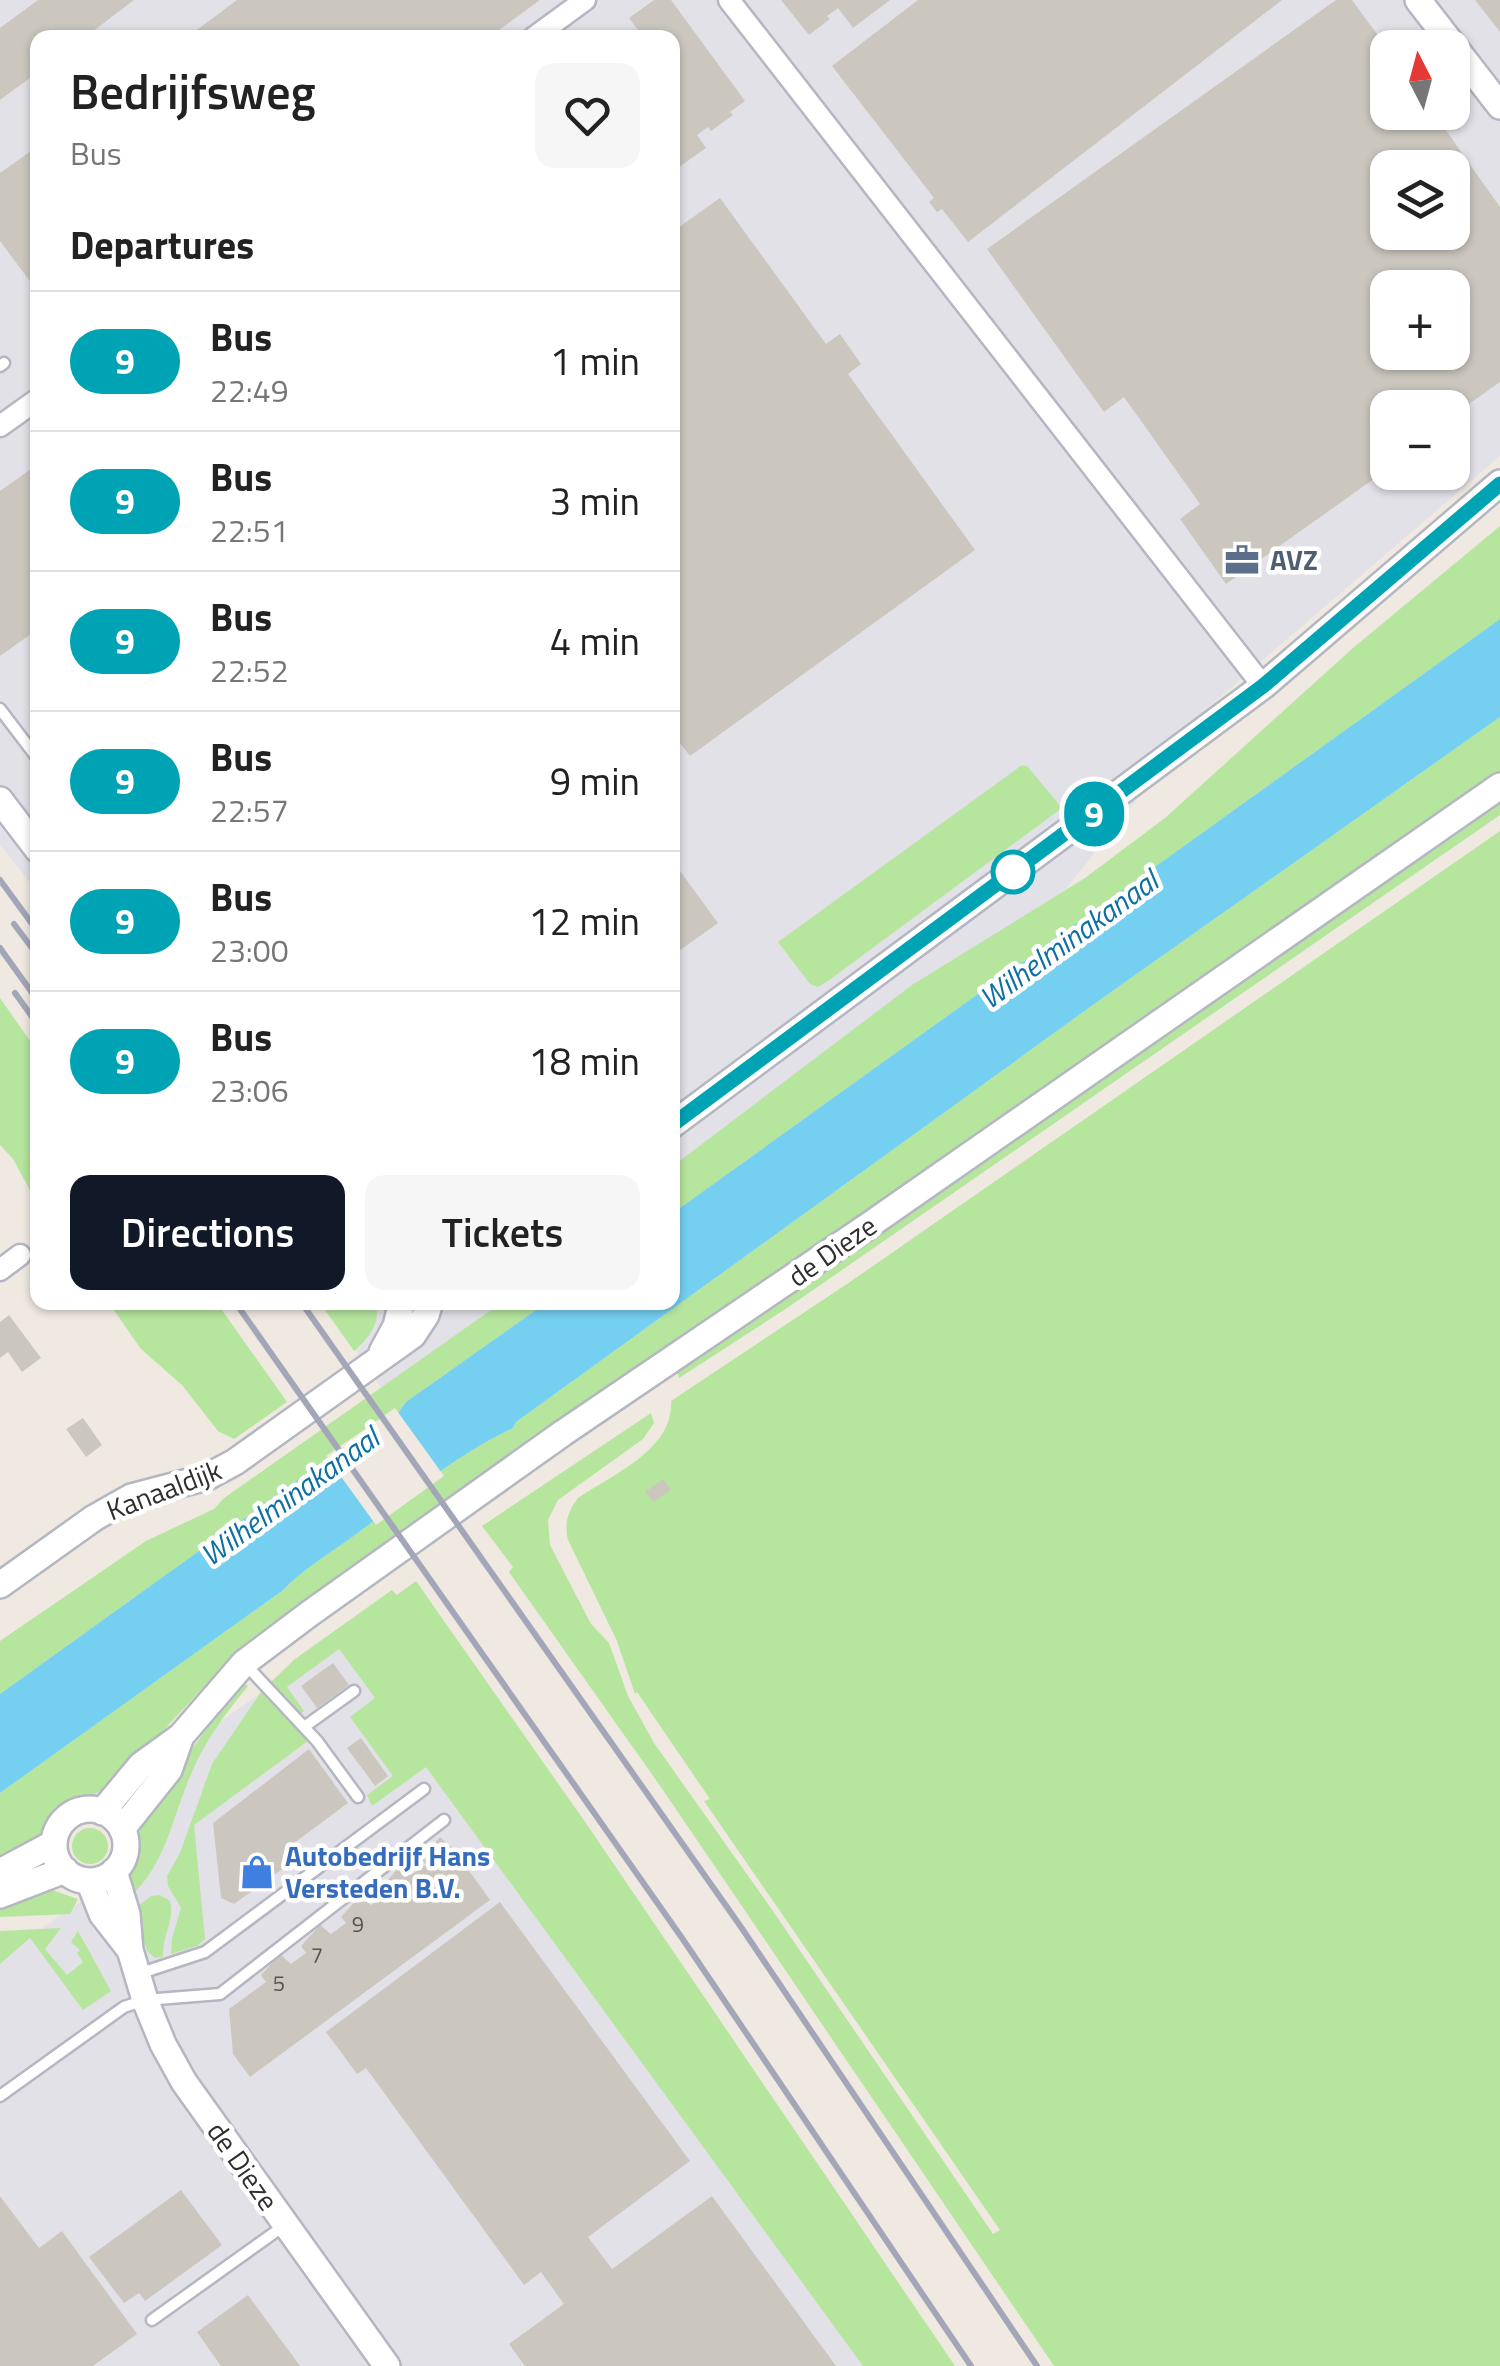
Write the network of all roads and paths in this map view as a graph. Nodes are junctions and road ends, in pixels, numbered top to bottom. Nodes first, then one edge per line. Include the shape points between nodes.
1 (585, 0) edge
2 (730, 0) edge
3 (1418, 0) edge
4 (545, 30) edge
5 (1500, 106) edge
6 (30, 405) edge
7 (0, 426) edge
8 (1500, 484) edge
9 (1263, 686) junction
10 (0, 708) edge
11 (30, 747) edge
12 (1500, 786) edge
13 (0, 800) edge
14 (30, 839) edge
15 (680, 1119) edge
16 (20, 1255) dead end
17 (0, 1270) edge
18 (400, 1310) edge
19 (428, 1310) edge
20 (378, 1361) junction
21 (0, 1586) edge
22 (244, 1663) junction
23 (354, 1692) dead end
24 (304, 1727) junction
25 (181, 1736) junction
26 (424, 1789) dead end
27 (358, 1797) dead end
28 (102, 1812) junction
29 (444, 1820) dead end
30 (122, 1829) junction
31 (54, 1843) junction
32 (65, 1870) junction
33 (114, 1871) junction
34 (0, 1872) edge
35 (89, 1881) junction
36 (0, 1896) edge
37 (134, 1962) junction
38 (145, 2000) junction
39 (0, 2096) edge
40 (285, 2225) junction
41 (152, 2320) dead end
42 (387, 2366) edge

1 - 4 street
2 - 9 street
3 - 5 street
6 - 7 street
8 - 9 street
9 - 15 street
10 - 11 lane
12 - 22 street, de Dieze via 563,1434
13 - 14 street
16 - 17 street
18 - 20 street
19 - 20 street, Kanaaldijk via 413,1334
20 - 21 street, Kanaaldijk via 235,1462 207,1477 131,1497
22 - 24 lane
22 - 25 street, de Dieze
23 - 24 lane
24 - 27 lane
25 - 28 street, de Dieze via 142,1765
25 - 30 street, de Dieze via 169,1770
26 - 37 lane via 205,1952
28 - 30 street
28 - 31 street via 70,1815
29 - 38 lane via 220,1994
30 - 33 street via 124,1856
31 - 32 street
31 - 34 street
32 - 35 street
32 - 36 street
33 - 35 street
33 - 37 street, de Dieze
35 - 37 street, de Dieze
37 - 38 street, de Dieze
38 - 39 lane via 96,2025
38 - 40 street, de Dieze via 184,2082
40 - 41 lane
40 - 42 street, de Dieze

